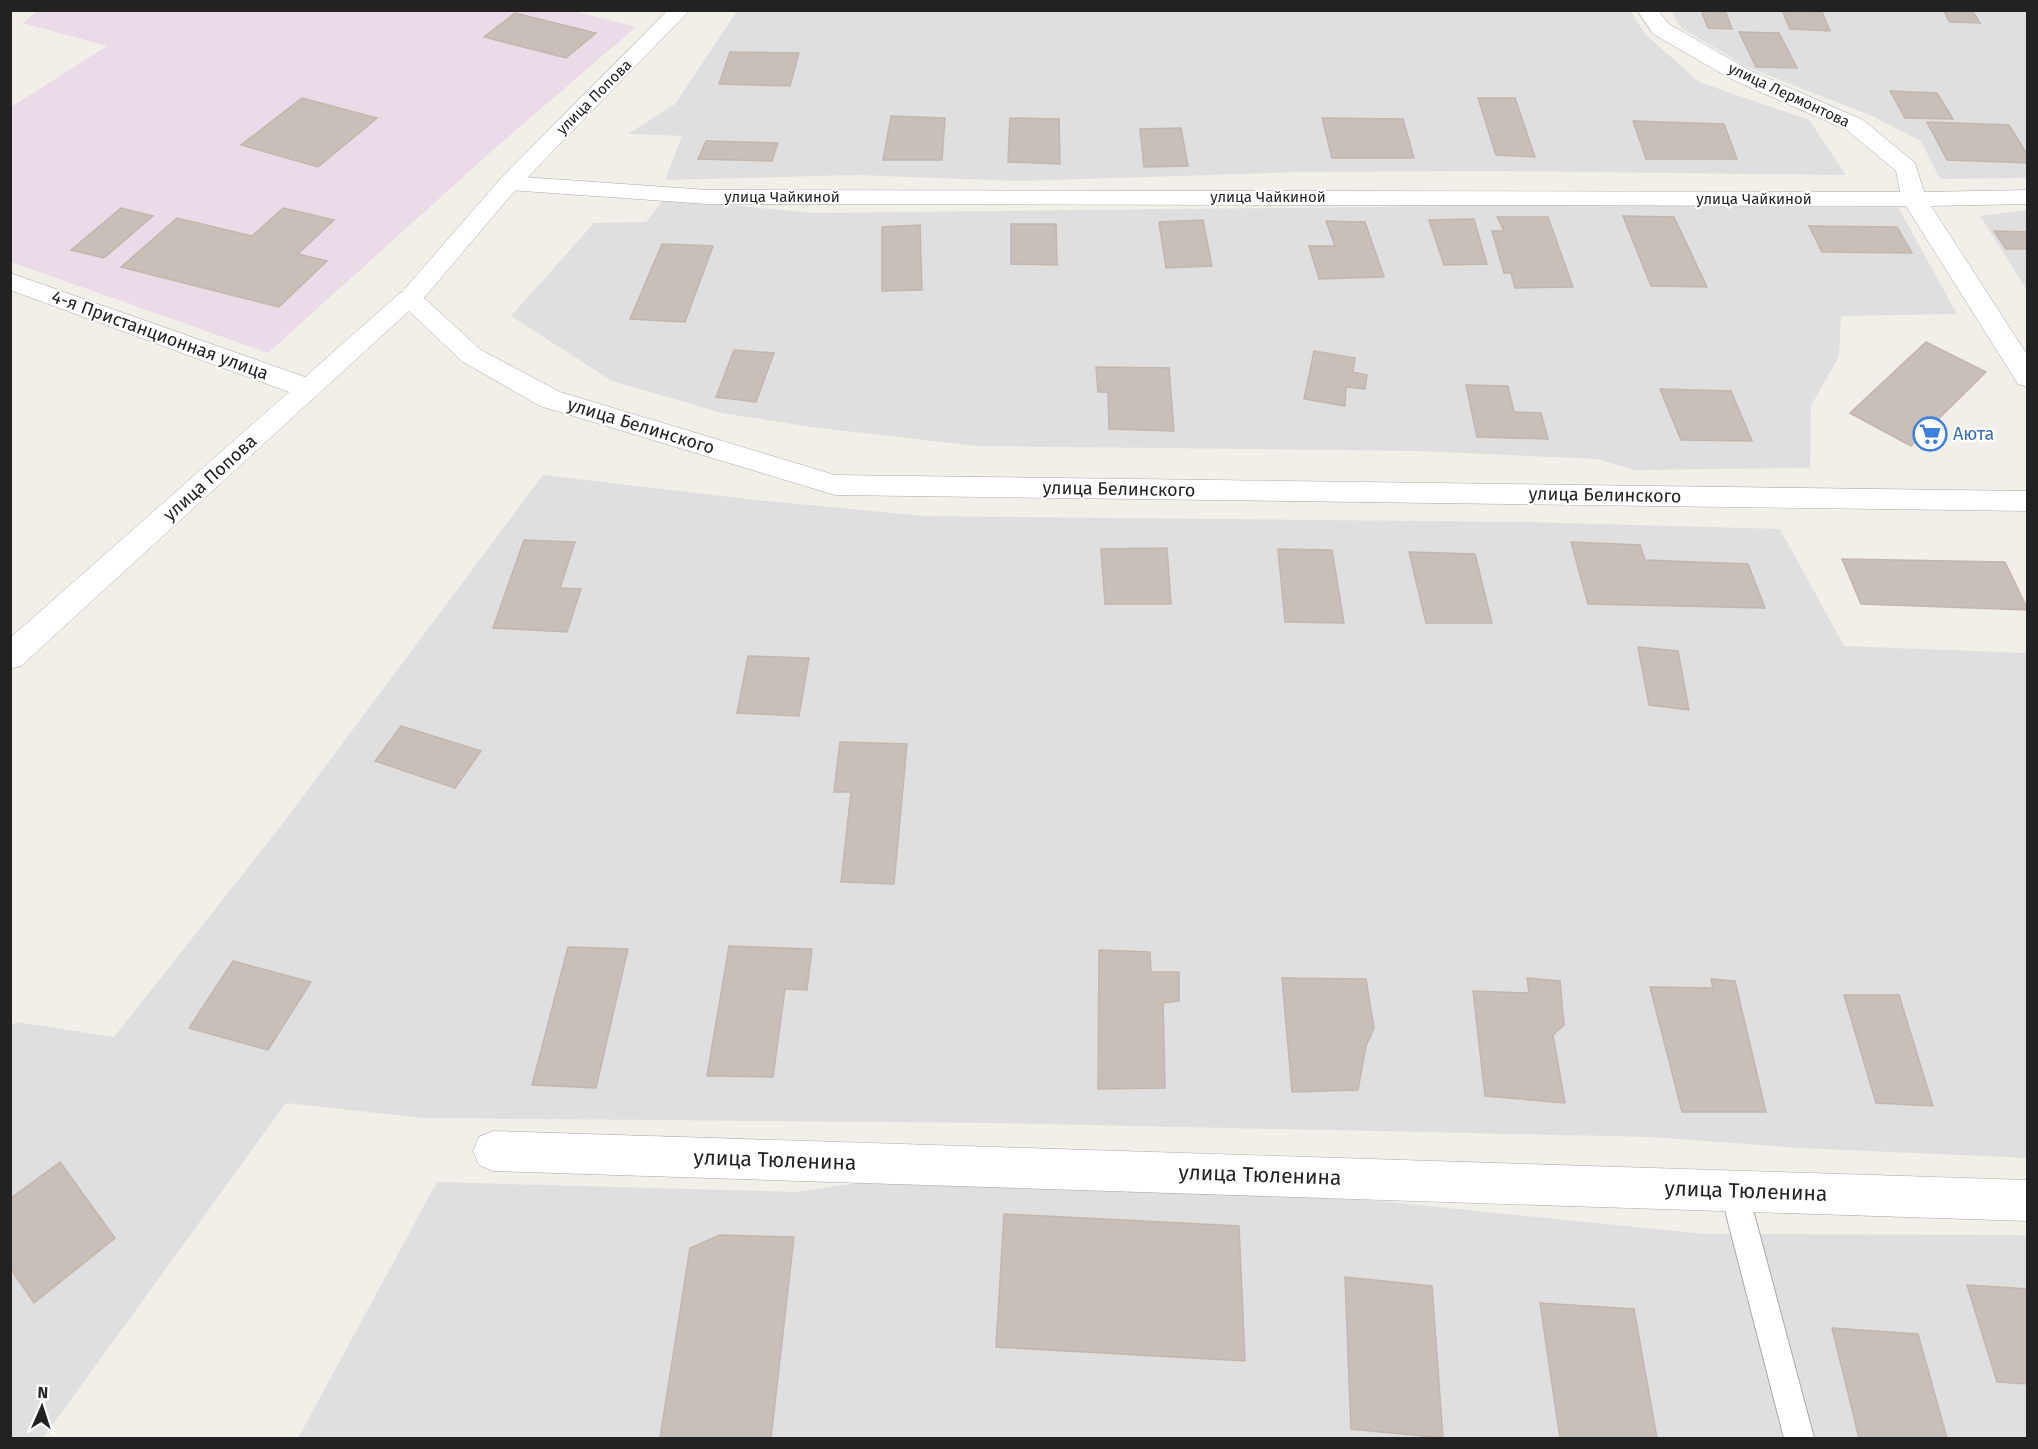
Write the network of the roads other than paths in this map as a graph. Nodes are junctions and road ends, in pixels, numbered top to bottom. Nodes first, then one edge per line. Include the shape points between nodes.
1 (680, 10) edge
2 (1647, 10) edge
3 (509, 183) junction
4 (2028, 196) edge
5 (1914, 199) junction
6 (10, 281) edge
7 (409, 299) junction
8 (2028, 378) edge
9 (309, 388) junction
10 (2028, 501) edge
11 (10, 657) edge
12 (493, 1151) dead end
13 (1734, 1191) junction
14 (2028, 1201) edge
15 (1799, 1438) edge

1 - 3 street, улица Попова
2 - 5 street, улица Лермонтова via 1661,29 1741,75 1855,125 1907,168
3 - 5 street, улица Чайкиной via 708,197
3 - 7 street
4 - 5 street, улица Чайкиной
5 - 8 street, улица Лермонтова
6 - 9 street, 4-я Пристанционная улица
7 - 9 street, улица Попова
7 - 10 street, улица Белинского via 472,356 550,399 836,485
9 - 11 street, улица Попова
12 - 13 street, улица Тюленина
13 - 14 street, улица Тюленина
13 - 15 lane

